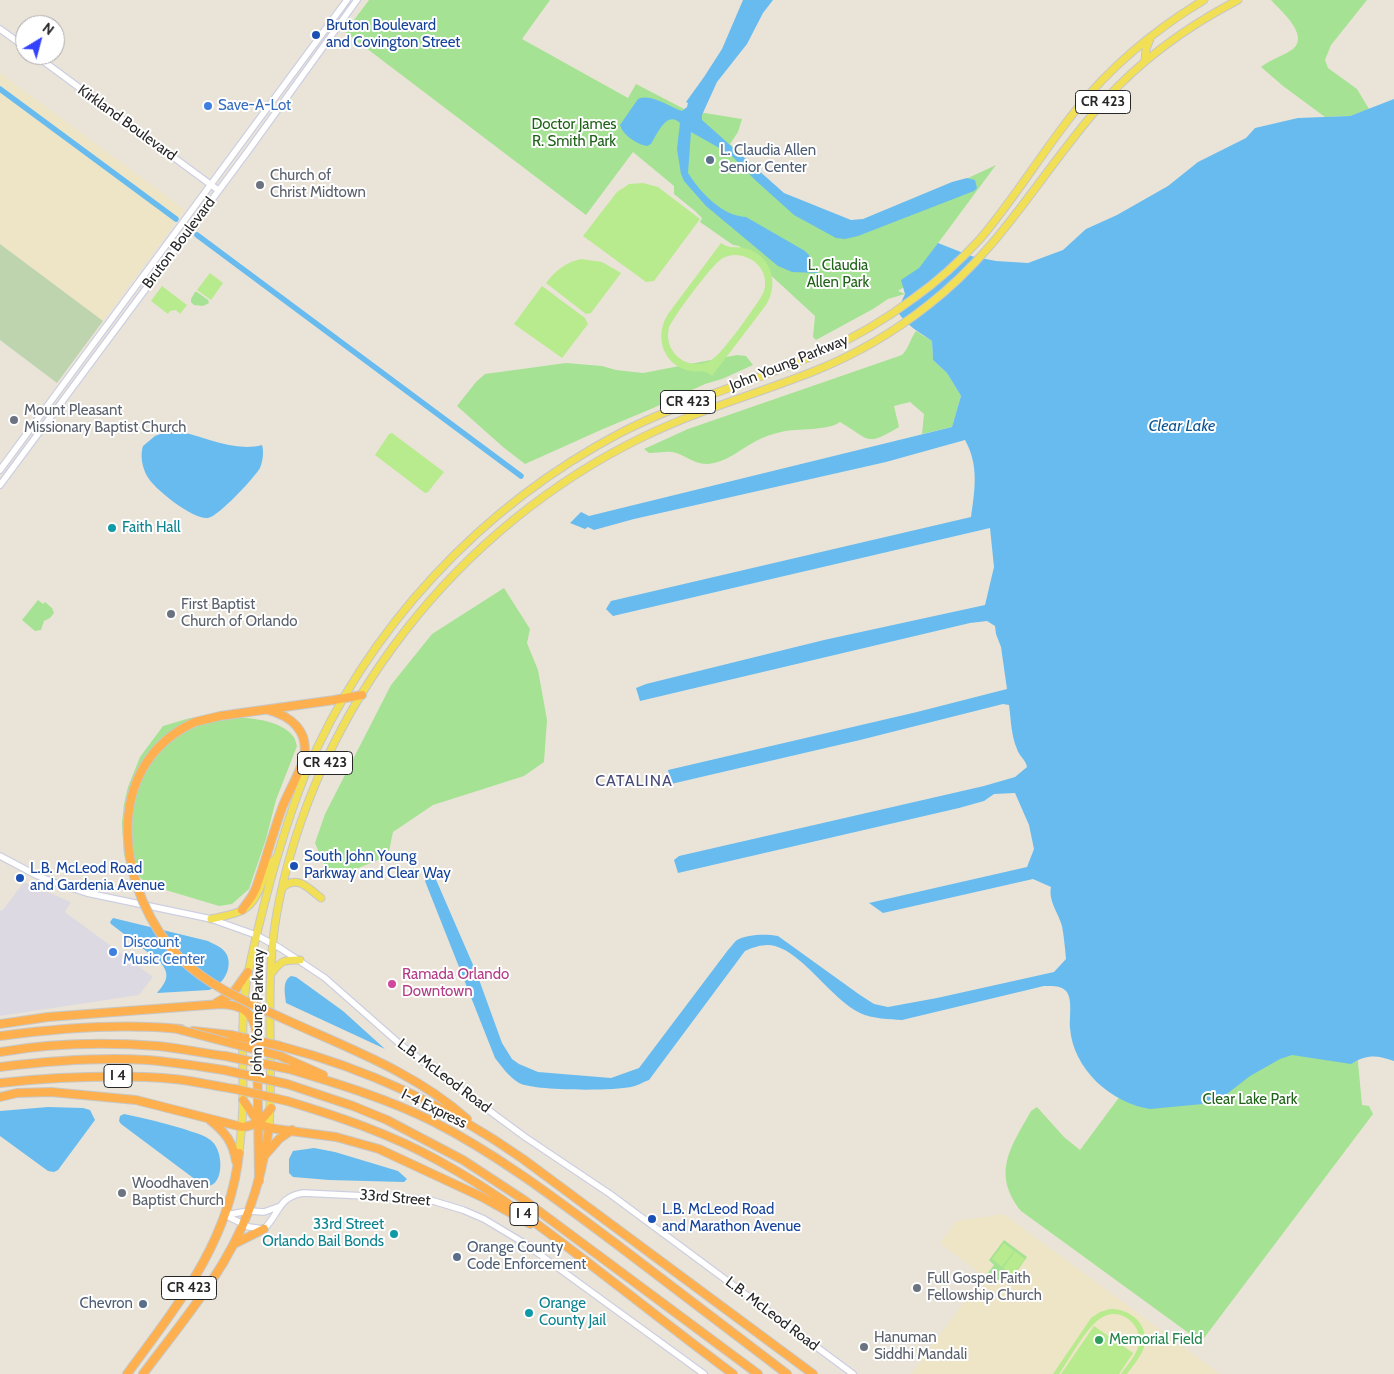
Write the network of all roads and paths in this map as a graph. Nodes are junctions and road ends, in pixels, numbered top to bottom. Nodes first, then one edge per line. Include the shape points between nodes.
1 (347, 0) edge
2 (357, 0) edge
3 (1204, 0) edge
4 (1238, 0) edge
5 (0, 29) edge
6 (1151, 36) junction
7 (15, 40) edge
8 (318, 40) junction
9 (325, 46) junction
10 (1145, 61) junction
11 (49, 65) edge
12 (289, 80) junction
13 (296, 85) junction
14 (211, 185) junction
15 (218, 190) junction
16 (113, 318) junction
17 (120, 323) junction
18 (49, 404) junction
19 (56, 410) junction
20 (0, 470) edge
21 (0, 485) edge
22 (362, 695) junction
23 (344, 698) junction
24 (268, 710) junction
25 (0, 856) edge
26 (277, 857) junction
27 (283, 887) junction
28 (320, 898) dead end
29 (242, 910) junction
30 (211, 919) junction
31 (256, 935) junction
32 (273, 943) junction
33 (300, 960) junction
34 (248, 972) junction
35 (271, 974) junction
36 (212, 1005) junction
37 (243, 1009) junction
38 (0, 1024) edge
39 (177, 1029) junction
40 (0, 1036) edge
41 (0, 1052) edge
42 (0, 1067) edge
43 (0, 1083) edge
44 (357, 1090) junction
45 (0, 1097) edge
46 (243, 1100) junction
47 (271, 1108) junction
48 (206, 1117) junction
49 (258, 1122) junction
50 (242, 1127) junction
51 (270, 1128) junction
52 (478, 1128) junction
53 (292, 1130) junction
54 (239, 1153) joint
55 (265, 1155) junction
56 (238, 1168) junction
57 (259, 1181) junction
58 (278, 1207) junction
59 (249, 1211) junction
60 (225, 1215) junction
61 (243, 1224) junction
62 (264, 1229) junction
63 (234, 1244) junction
64 (572, 1251) junction
65 (141, 1354) junction
66 (127, 1374) edge
67 (141, 1374) edge
68 (704, 1374) edge
69 (733, 1374) edge
70 (758, 1374) edge
71 (787, 1374) edge
72 (812, 1374) edge
73 (853, 1374) edge

1 - 8 street, Bruton Boulevard
2 - 9 street, Bruton Boulevard
3 - 6 main road, John Young Parkway / CR 423
4 - 10 main road, John Young Parkway / CR 423 via 1184,32
5 - 7 street
6 - 10 main road
6 - 23 main road, John Young Parkway / CR 423 via 1090,94 989,228 944,275 887,318 850,339 640,423 544,479 490,522 428,582 378,644
8 - 9 street
8 - 12 street, Bruton Boulevard
9 - 13 street, Bruton Boulevard
10 - 22 main road, John Young Parkway / CR 423 via 1092,115 999,237 955,283 926,307 894,330 833,363 688,417 604,458 555,489 491,539 443,586 386,656
11 - 14 street, Kirkland Boulevard
12 - 13 street
12 - 14 street, Bruton Boulevard
13 - 15 street, Bruton Boulevard
14 - 15 street, Kirkland Boulevard
14 - 16 street, Bruton Boulevard
15 - 17 street, Bruton Boulevard
16 - 17 street
16 - 18 street, Bruton Boulevard
17 - 19 street, Bruton Boulevard
18 - 19 street
18 - 20 street, Bruton Boulevard
19 - 21 street, Bruton Boulevard
22 - 23 highway
22 - 27 main road, John Young Parkway / CR 423 via 307,806
23 - 24 highway
23 - 26 main road, John Young Parkway / CR 423 via 303,780
24 - 29 highway via 294,722 303,739 304,757 285,799 256,888
24 - 52 highway, bridge via 216,716 195,722 172,735 146,763 135,784 129,842 137,884 154,924 187,964 219,988 423,1086
25 - 30 street, L.B. McLeod Road via 36,876 72,888
26 - 29 main road via 268,865 256,899
26 - 31 main road, John Young Parkway / CR 423
27 - 28 main road via 297,881
27 - 32 main road, John Young Parkway / CR 423
29 - 30 main road
30 - 31 street, L.B. McLeod Road
31 - 32 street, L.B. McLeod Road
31 - 34 main road, John Young Parkway / CR 423
32 - 33 street, L.B. McLeod Road
32 - 35 main road, John Young Parkway / CR 423
33 - 35 main road via 283,961
33 - 73 street, L.B. McLeod Road via 408,1050
34 - 36 highway via 233,993
34 - 37 main road, John Young Parkway / CR 423
35 - 47 main road, John Young Parkway / CR 423
36 - 37 highway via 229,1004
36 - 38 highway via 48,1017
37 - 46 main road, John Young Parkway / CR 423
37 - 49 highway via 252,1018 257,1034
39 - 40 highway via 62,1029
39 - 44 highway, bridge via 280,1056
39 - 52 highway, bridge via 230,1035 320,1057 379,1078
41 - 44 highway, I-4 Express, bridge via 97,1043 158,1046 289,1069
42 - 70 highway, I-4 Express, bridge via 61,1060 155,1061 224,1070 287,1084 353,1106 463,1160 524,1200
43 - 64 highway, I 4, bridge via 111,1076 175,1079 287,1101 351,1121 438,1160 499,1197
44 - 71 highway, I-4 Express via 432,1121 509,1167
45 - 48 highway via 52,1092 93,1095 136,1100
46 - 49 highway
46 - 50 main road, John Young Parkway / CR 423
47 - 49 highway
47 - 51 main road, John Young Parkway / CR 423
48 - 50 highway
48 - 56 highway via 230,1139
49 - 50 highway
49 - 51 highway
49 - 57 highway
50 - 54 main road, John Young Parkway / CR 423
51 - 53 highway
51 - 55 highway, John Young Parkway / CR 423
52 - 72 highway
53 - 55 highway
53 - 64 highway via 358,1142 404,1160 482,1197
54 - 56 highway, John Young Parkway / CR 423
55 - 57 highway, John Young Parkway / CR 423
56 - 60 highway, John Young Parkway / CR 423
57 - 59 highway, John Young Parkway / CR 423
58 - 59 street, 33rd Street via 264,1212
58 - 62 street, 33rd Street
58 - 68 street, 33rd Street via 288,1196 303,1193 415,1198 464,1210 524,1243
59 - 60 street, 33rd Street
59 - 61 highway, John Young Parkway / CR 423
60 - 61 street
60 - 65 highway, John Young Parkway / CR 423 via 180,1303
61 - 62 street
61 - 63 highway, John Young Parkway / CR 423
62 - 63 highway
63 - 67 highway, John Young Parkway / CR 423 via 208,1286
64 - 69 highway, I 4
65 - 66 highway, John Young Parkway / CR 423
65 - 67 highway

